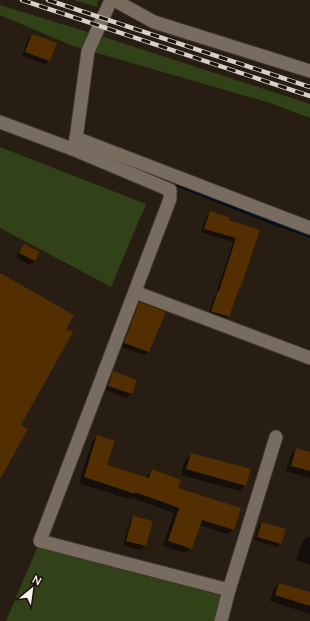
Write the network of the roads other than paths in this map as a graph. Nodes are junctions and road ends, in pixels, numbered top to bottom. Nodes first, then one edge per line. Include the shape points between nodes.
1 (112, 0) edge
2 (310, 71) edge
3 (0, 122) edge
4 (76, 144) junction
5 (310, 228) edge
6 (135, 292) junction
7 (310, 358) edge
8 (276, 437) dead end
9 (229, 590) junction
10 (221, 621) edge

1 - 2 street via 154,22
1 - 4 street via 88,51
3 - 4 street
4 - 5 street
4 - 6 street via 170,190 170,199
6 - 7 street
6 - 9 street via 40,541
8 - 9 street
9 - 10 street

